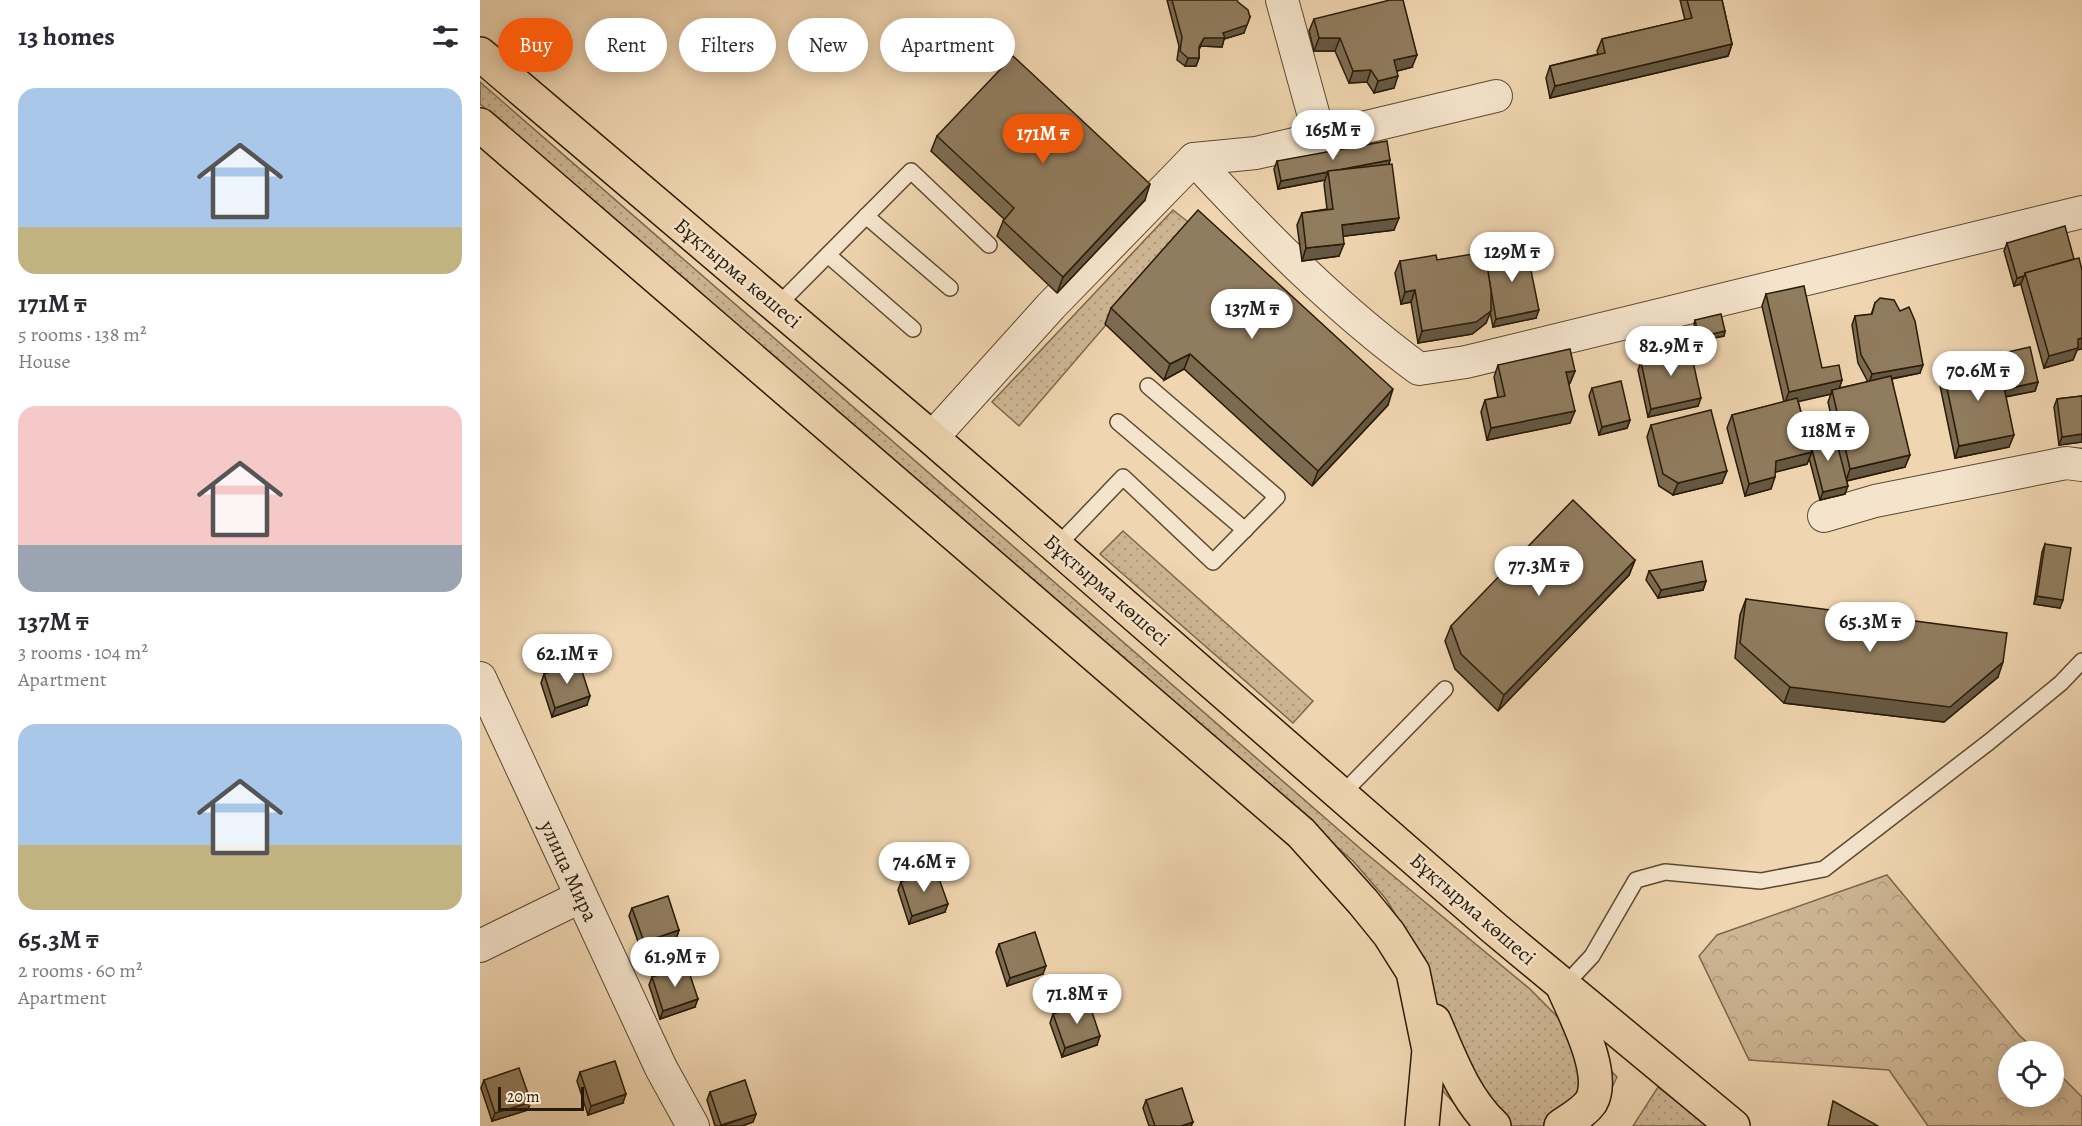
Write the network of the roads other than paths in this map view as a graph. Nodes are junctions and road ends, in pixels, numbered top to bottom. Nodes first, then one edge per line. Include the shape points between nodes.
1 (1281, 0) edge
2 (480, 54) edge
3 (1496, 96) dead end
4 (480, 125) edge
5 (1320, 138) junction
6 (1194, 159) junction
7 (2082, 212) edge
8 (866, 216) junction
9 (989, 245) dead end
10 (828, 255) junction
11 (950, 288) dead end
12 (777, 306) junction
13 (913, 329) dead end
14 (1148, 386) dead end
15 (1118, 422) dead end
16 (932, 438) junction
17 (2082, 465) edge
18 (1824, 516) dead end
19 (1245, 530) junction
20 (1057, 546) junction
21 (2082, 661) edge
22 (480, 678) edge
23 (1445, 689) dead end
24 (1341, 795) junction
25 (580, 897) junction
26 (480, 946) edge
27 (1413, 972) junction
28 (1563, 987) junction
29 (693, 1126) edge
30 (1422, 1126) edge
31 (1494, 1126) edge
32 (1562, 1126) edge
33 (1733, 1126) edge

1 - 5 street
2 - 12 main road, Бұқтырма көшесі
3 - 5 street
4 - 27 main road via 1301,833 1364,902
5 - 6 street via 1256,153
6 - 7 street via 1302,271 1382,342 1419,369 1466,362
6 - 16 street via 1044,314
8 - 9 lane via 911,171
8 - 10 lane
8 - 11 lane
10 - 12 lane
10 - 13 lane
12 - 16 main road, Бұқтырма көшесі
14 - 19 lane via 1277,497
15 - 19 lane
16 - 20 main road, Бұқтырма көшесі
17 - 18 street via 2066,463 1875,501
19 - 20 lane via 1213,562 1124,477
20 - 24 main road, Бұқтырма көшесі
21 - 28 lane via 1989,742 1824,869 1761,881 1665,872 1636,880 1592,956
22 - 25 street, улица Мира
23 - 24 lane
24 - 28 main road, Бұқтырма көшесі
25 - 26 street
25 - 29 street, улица Мира via 661,1068
27 - 30 main road via 1429,1050
27 - 31 main road via 1459,1078 1481,1114
28 - 32 main road via 1586,1040 1595,1086 1591,1102
28 - 33 main road, Бұқтырма көшесі

